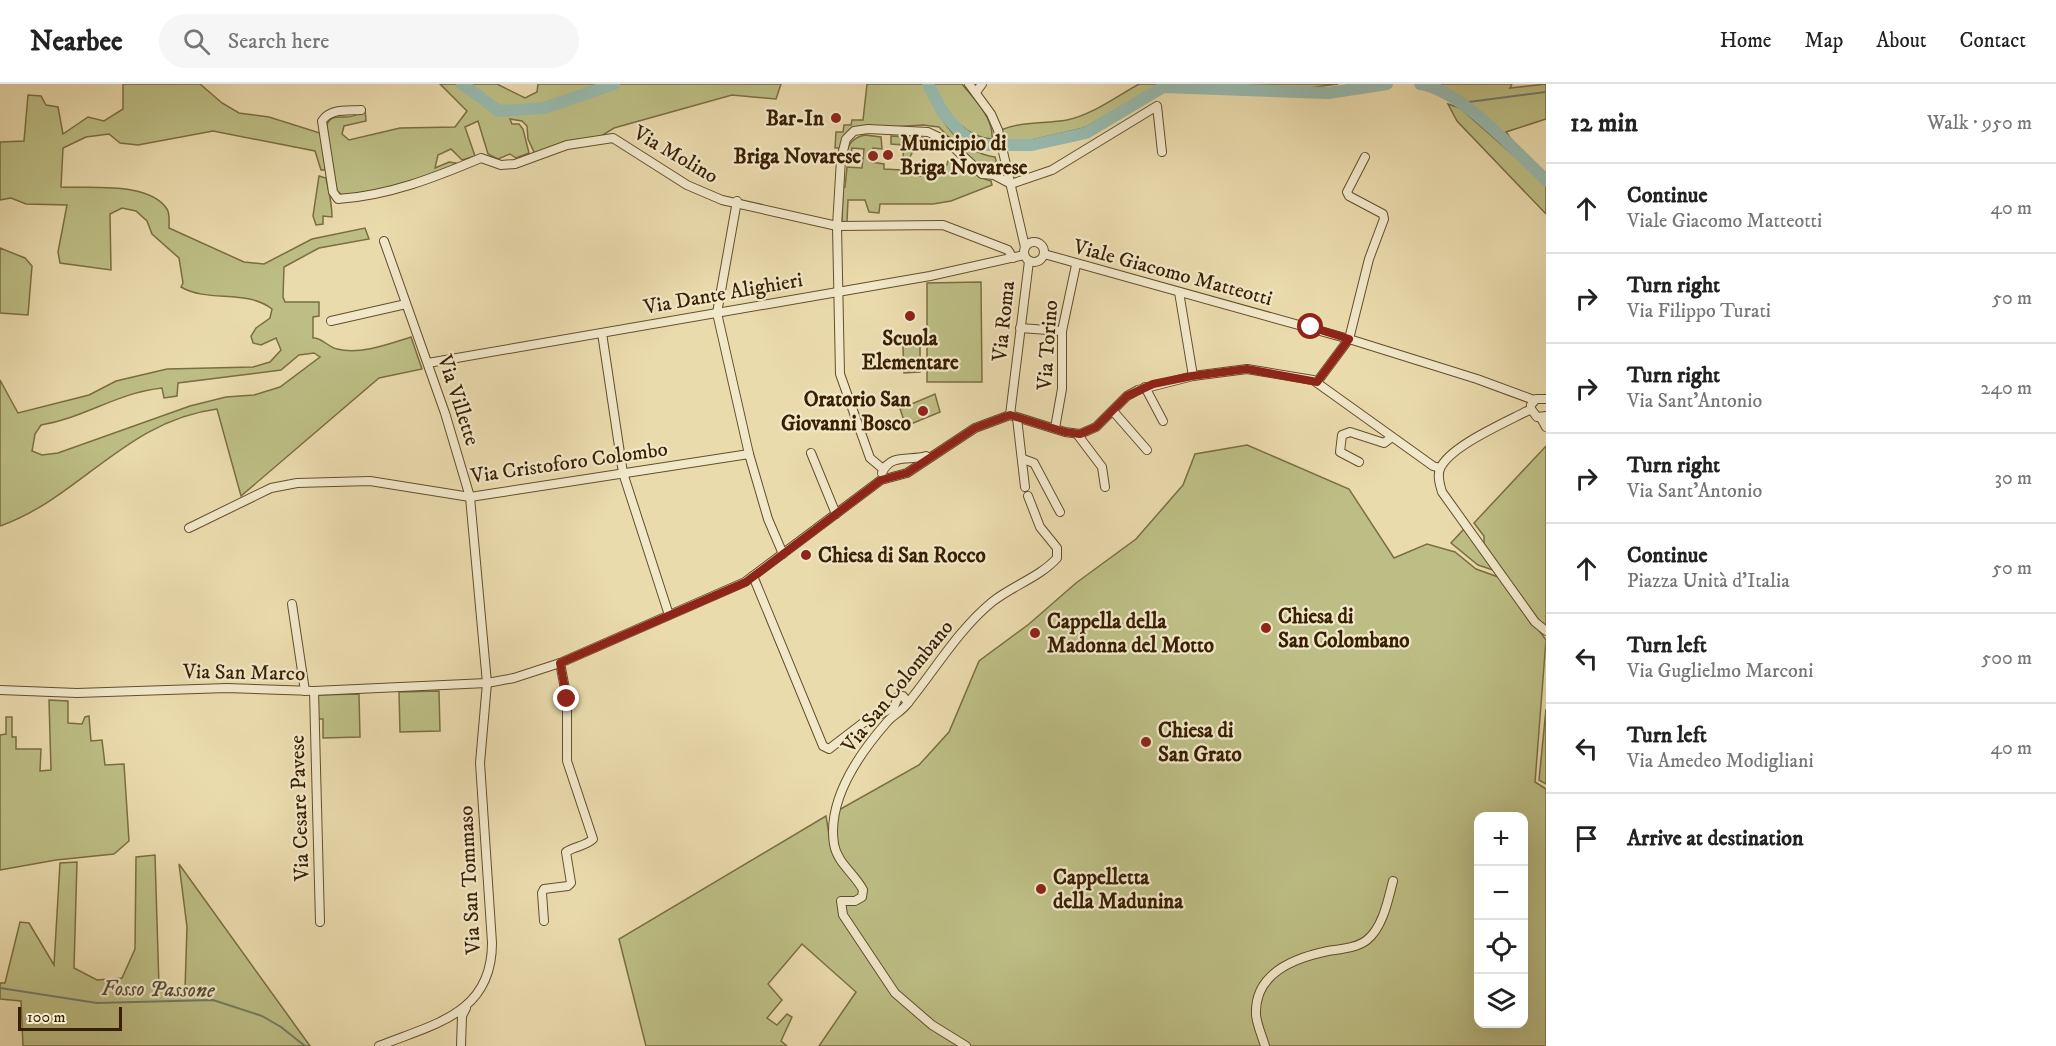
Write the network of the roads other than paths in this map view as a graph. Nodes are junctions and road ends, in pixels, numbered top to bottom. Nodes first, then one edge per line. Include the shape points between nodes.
1 (969, 84) edge
2 (982, 84) edge
3 (976, 92) junction
4 (361, 110) dead end
5 (1162, 152) dead end
6 (1365, 157) dead end
7 (1011, 184) junction
8 (737, 201) junction
9 (837, 226) junction
10 (384, 241) dead end
11 (1027, 251) junction
12 (1042, 257) junction
13 (1013, 258) junction
14 (1076, 265) junction
15 (839, 292) junction
16 (1179, 292) junction
17 (406, 304) junction
18 (717, 313) junction
19 (331, 321) dead end
20 (1020, 328) junction
21 (1062, 331) junction
22 (602, 333) junction
23 (1349, 339) junction
24 (428, 363) junction
25 (1192, 376) junction
26 (1317, 382) junction
27 (1145, 387) junction
28 (1546, 399) edge
29 (1532, 405) junction
30 (1113, 411) junction
31 (1014, 417) junction
32 (1543, 417) edge
33 (1163, 421) dead end
34 (1546, 427) edge
35 (1055, 428) junction
36 (1077, 434) junction
37 (1392, 437) junction
38 (1147, 450) dead end
39 (810, 453) dead end
40 (749, 454) junction
41 (933, 454) junction
42 (1023, 459) junction
43 (1359, 462) dead end
44 (1440, 468) junction
45 (883, 470) junction
46 (623, 473) junction
47 (881, 480) junction
48 (1025, 487) dead end
49 (1105, 487) dead end
50 (1028, 496) dead end
51 (470, 497) junction
52 (1060, 512) dead end
53 (836, 514) junction
54 (189, 528) dead end
55 (783, 554) junction
56 (753, 576) junction
57 (292, 604) dead end
58 (669, 615) junction
59 (1542, 628) edge
60 (560, 663) junction
61 (487, 683) junction
62 (0, 690) edge
63 (309, 691) junction
64 (908, 703) junction
65 (1393, 881) dead end
66 (544, 921) dead end
67 (320, 922) dead end
68 (466, 1007) junction
69 (379, 1046) edge
70 (461, 1046) edge
71 (966, 1046) edge
72 (1265, 1046) edge

1 - 3 street, Via Roma
2 - 3 street
3 - 7 street, Via Roma via 998,130
4 - 8 street, Via Molino via 335,111 322,121 333,192 338,199 430,180 481,158 501,165 514,164 567,145 613,138 687,185 722,200
5 - 7 street via 1157,106 1052,170
6 - 23 street via 1348,196 1383,214 1384,219 1369,259
7 - 9 street via 982,174 947,141 928,132 854,131 843,148
7 - 11 street, Via Roma
8 - 9 street, Via Molino
8 - 18 street
9 - 13 street, Via Molino via 943,225 1008,250
9 - 15 street
10 - 17 street, Via Villette
11 - 12 street, Viale Giacomo Matteotti
11 - 12 street via 1040,244
11 - 13 street, Via Dante Alighieri
11 - 20 street, Via Roma
12 - 14 street, Viale Giacomo Matteotti
13 - 15 street, Via Dante Alighieri
14 - 16 street, Viale Giacomo Matteotti
14 - 21 street, Via Torino
15 - 18 street, Via Dante Alighieri
15 - 45 street via 840,374 870,458
16 - 23 street, Viale Giacomo Matteotti
16 - 25 street
17 - 19 street
17 - 24 street, Via Villette
18 - 22 street, Via Dante Alighieri
18 - 40 street
20 - 21 street
20 - 31 street, Via Roma
21 - 35 street, Via Torino via 1062,389
22 - 24 street, Via Dante Alighieri
22 - 46 street
23 - 26 street
23 - 29 street, Viale Giacomo Matteotti via 1477,379
24 - 51 street, Via Villette
25 - 26 street via 1247,369
25 - 27 street
26 - 37 street
27 - 30 street via 1127,396
27 - 33 street
28 - 29 street via 1539,398
29 - 32 street via 1534,415
29 - 44 street via 1463,447
30 - 36 street via 1086,433
30 - 38 street
31 - 35 street
31 - 41 street, Via San Marco via 975,428
31 - 42 street
32 - 34 street
35 - 36 street
36 - 49 street via 1102,467
37 - 43 street via 1384,443 1350,432 1342,435 1341,453
37 - 44 street
39 - 53 street
40 - 46 street, Via Cristoforo Colombo
40 - 55 street
41 - 45 street via 918,459 903,456
41 - 47 street, Via San Marco via 907,473
42 - 48 street
42 - 52 street via 1034,463
44 - 59 street via 1442,492
45 - 47 street
46 - 51 street, Via Cristoforo Colombo
46 - 58 street
47 - 53 street, Via San Marco
50 - 64 street, Via San Colombano via 1040,527 1057,548 1057,558 991,603 964,630
51 - 54 street, Via Cristoforo Colombo via 370,480 297,483 271,488
51 - 61 street, Via Villette
53 - 55 street, Via San Marco
55 - 56 street, Via San Marco
56 - 58 street, Via San Marco
56 - 64 street via 824,746 829,749 863,723 894,708 898,697 903,696
57 - 63 street, Via Cesare Pavese
58 - 60 street, Via San Marco
60 - 61 street, Via San Marco
60 - 66 street via 567,699 567,761 593,839 566,852 571,883 544,889
61 - 63 street, Via San Marco
61 - 68 street, Via San Tommaso via 480,763 492,965
62 - 63 street, Via San Marco
63 - 67 street, Via Cesare Pavese
64 - 71 street, Via San Colombano via 871,742 838,799 832,824 834,847 863,890 862,897 841,901 841,906 868,956 895,993 932,1025
65 - 72 street via 1380,923 1367,939 1298,957 1277,968 1257,1004 1256,1016
68 - 69 street, Via San Tommaso via 455,1016
68 - 70 street

